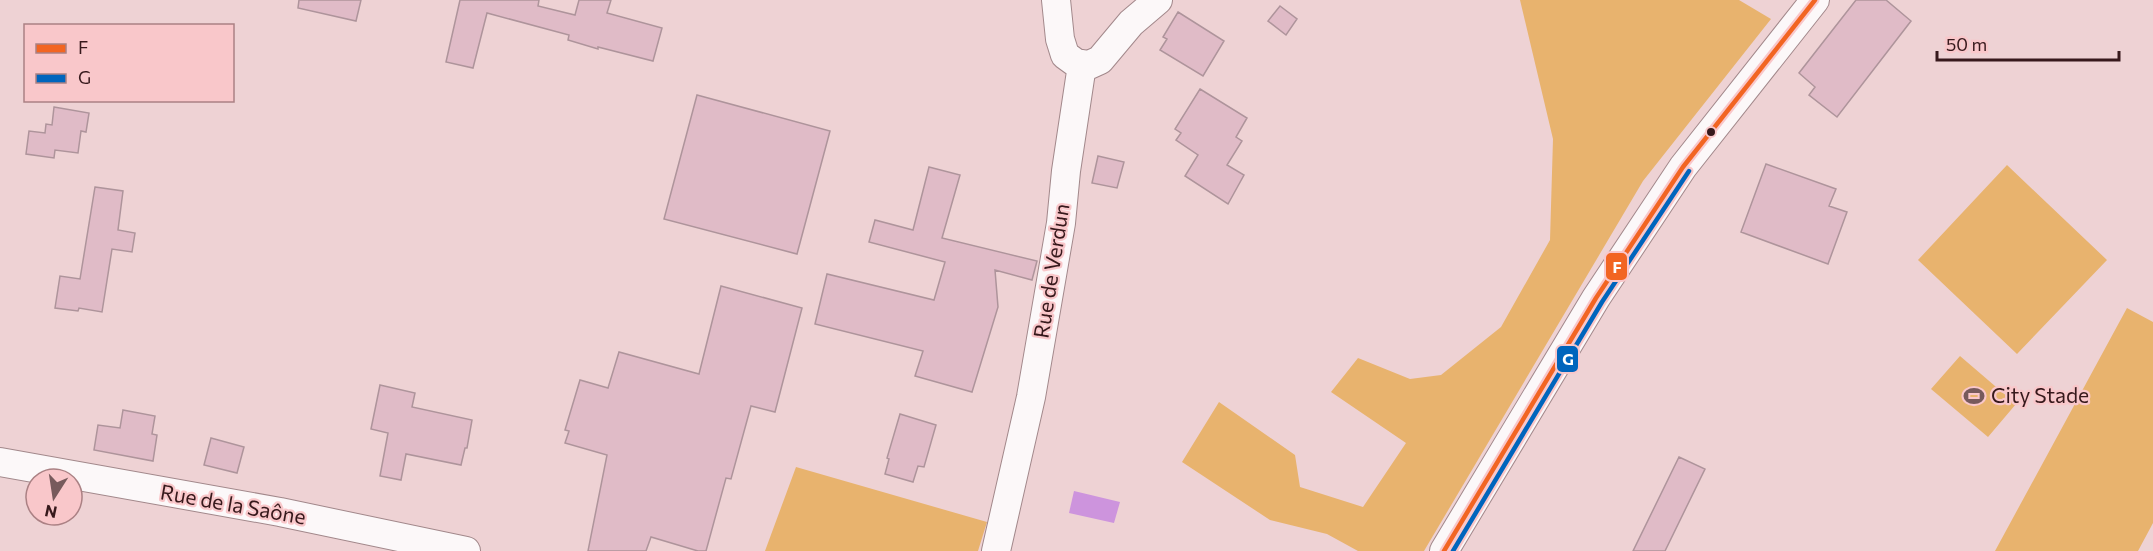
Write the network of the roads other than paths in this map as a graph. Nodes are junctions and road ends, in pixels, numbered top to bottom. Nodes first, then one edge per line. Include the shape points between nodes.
1 (1158, 0) edge
2 (1815, 0) edge
3 (1050, 1) edge
4 (1082, 65) junction
5 (0, 462) edge
6 (466, 551) edge
7 (996, 551) edge
8 (1444, 551) edge

1 - 4 street via 1131,23 1100,60
2 - 8 street via 1683,167 1596,298
3 - 4 street via 1065,55
4 - 7 street, Rue de Verdun via 1061,223 1031,397
5 - 6 street, Rue de la Saône via 280,512

